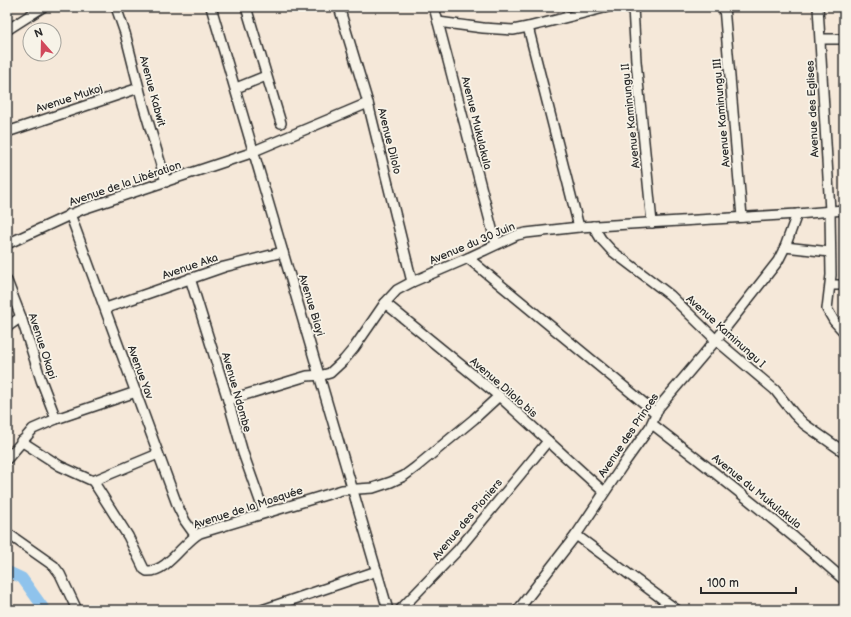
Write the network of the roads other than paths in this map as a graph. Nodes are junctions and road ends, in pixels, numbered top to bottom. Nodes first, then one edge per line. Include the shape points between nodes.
1 (43, 7) edge
2 (116, 7) edge
3 (212, 7) edge
4 (246, 7) edge
5 (339, 7) edge
6 (434, 7) edge
7 (608, 7) edge
8 (633, 7) edge
9 (724, 7) edge
10 (818, 7) edge
11 (438, 22) junction
12 (528, 27) junction
13 (7, 30) edge
14 (820, 39) junction
15 (844, 39) edge
16 (266, 76) junction
17 (139, 88) junction
18 (236, 88) junction
19 (368, 103) junction
20 (281, 123) dead end
21 (7, 132) edge
22 (254, 152) junction
23 (166, 182) junction
24 (844, 210) edge
25 (830, 211) junction
26 (70, 214) junction
27 (797, 214) junction
28 (742, 217) junction
29 (652, 223) junction
30 (593, 226) junction
31 (579, 227) junction
32 (7, 244) edge
33 (496, 244) junction
34 (785, 247) junction
35 (283, 252) junction
36 (830, 252) junction
37 (468, 258) junction
38 (190, 278) junction
39 (7, 281) edge
40 (412, 282) junction
41 (830, 285) junction
42 (844, 285) edge
43 (385, 303) junction
44 (106, 308) junction
45 (21, 317) junction
46 (7, 326) edge
47 (844, 332) edge
48 (716, 340) junction
49 (320, 375) junction
50 (136, 392) junction
51 (499, 396) junction
52 (228, 400) junction
53 (656, 413) junction
54 (56, 419) junction
55 (652, 424) junction
56 (548, 441) junction
57 (21, 442) junction
58 (844, 452) edge
59 (158, 454) junction
60 (7, 459) edge
61 (93, 481) junction
62 (352, 489) junction
63 (604, 492) junction
64 (264, 512) junction
65 (7, 533) edge
66 (576, 534) junction
67 (195, 535) junction
68 (377, 572) junction
69 (844, 580) edge
70 (77, 610) edge
71 (262, 610) edge
72 (388, 610) edge
73 (400, 610) edge
74 (518, 610) edge
75 (677, 610) edge

1 - 13 street
2 - 17 street, Avenue Kabwit
3 - 18 street, Avenue Biayi
4 - 16 street
5 - 19 street, Avenue Dilolo
6 - 11 street, Avenue Mukulakula
7 - 12 street
8 - 29 street, Avenue Kaminungu II via 635,54
9 - 28 street, Avenue Kaminungu III
10 - 14 street, Avenue des Eglises
11 - 12 street via 505,30
11 - 33 street, Avenue Mukulakula
12 - 31 street
14 - 15 street
14 - 25 street, Avenue des Eglises
16 - 18 street
16 - 20 street
17 - 21 street, Avenue Mukoj
17 - 23 street, Avenue Kabwit
18 - 22 street, Avenue Biayi
19 - 22 street, Avenue de la Libération
19 - 40 street, Avenue Dilolo
22 - 23 street, Avenue de la Libération
22 - 35 street, Avenue Biayi
23 - 26 street, Avenue de la Libération
24 - 25 street, Avenue du 30 Juin
25 - 27 street, Avenue du 30 Juin
25 - 36 street, Avenue des Eglises
26 - 32 street, Avenue de la Libération
26 - 44 street, Avenue Yav
27 - 28 street, Avenue du 30 Juin
27 - 34 street, Avenue des Princes
28 - 29 street, Avenue du 30 Juin
29 - 30 street, Avenue du 30 Juin
30 - 31 street, Avenue du 30 Juin
30 - 48 street, Avenue Kaminungu I via 612,251 670,295
31 - 33 street, Avenue du 30 Juin via 526,233
33 - 37 street, Avenue du 30 Juin
34 - 36 street
34 - 48 street, Avenue des Princes via 778,261
35 - 38 street, Avenue Aka
35 - 49 street, Avenue Biayi
36 - 41 street, Avenue des Eglises
37 - 40 street, Avenue du 30 Juin
37 - 53 street
38 - 44 street, Avenue Aka
38 - 52 street, Avenue Ndombe
39 - 45 street, Avenue Okapi
40 - 43 street, Avenue du 30 Juin via 396,290
41 - 42 street
41 - 47 street, Avenue des Eglises via 827,309
43 - 49 street, Avenue du 30 Juin via 344,360 330,373
43 - 51 street, Avenue Dilolo bis
44 - 50 street, Avenue Yav
45 - 46 street
45 - 54 street, Avenue Okapi via 36,367
48 - 53 street, Avenue des Princes
48 - 58 street, Avenue Kaminungu I via 775,390 804,424
49 - 52 street, Avenue du 30 Juin via 307,376
49 - 62 street, Avenue Biayi
50 - 54 street
50 - 59 street, Avenue Yav
51 - 56 street, Avenue Dilolo bis
51 - 62 street, Avenue de la Mosquée via 404,476 380,486
52 - 64 street, Avenue Ndombe
53 - 55 street, Avenue des Princes
54 - 57 street via 33,429
55 - 63 street, Avenue des Princes
55 - 69 street, Avenue du Mukulakula via 790,533
56 - 63 street, Avenue Dilolo bis
56 - 73 street, Avenue des Pioniers via 457,551
57 - 60 street
57 - 61 street via 60,466
59 - 61 street
59 - 67 street, Avenue Yav via 185,521
61 - 67 street, Avenue de la Mosquée via 147,571 157,570
62 - 64 street, Avenue de la Mosquée
62 - 68 street, Avenue Biayi
63 - 66 street, Avenue des Princes
64 - 67 street, Avenue de la Mosquée
65 - 70 street via 54,566
66 - 74 street, Avenue des Princes
66 - 75 street
68 - 71 street
68 - 72 street, Avenue Biayi

